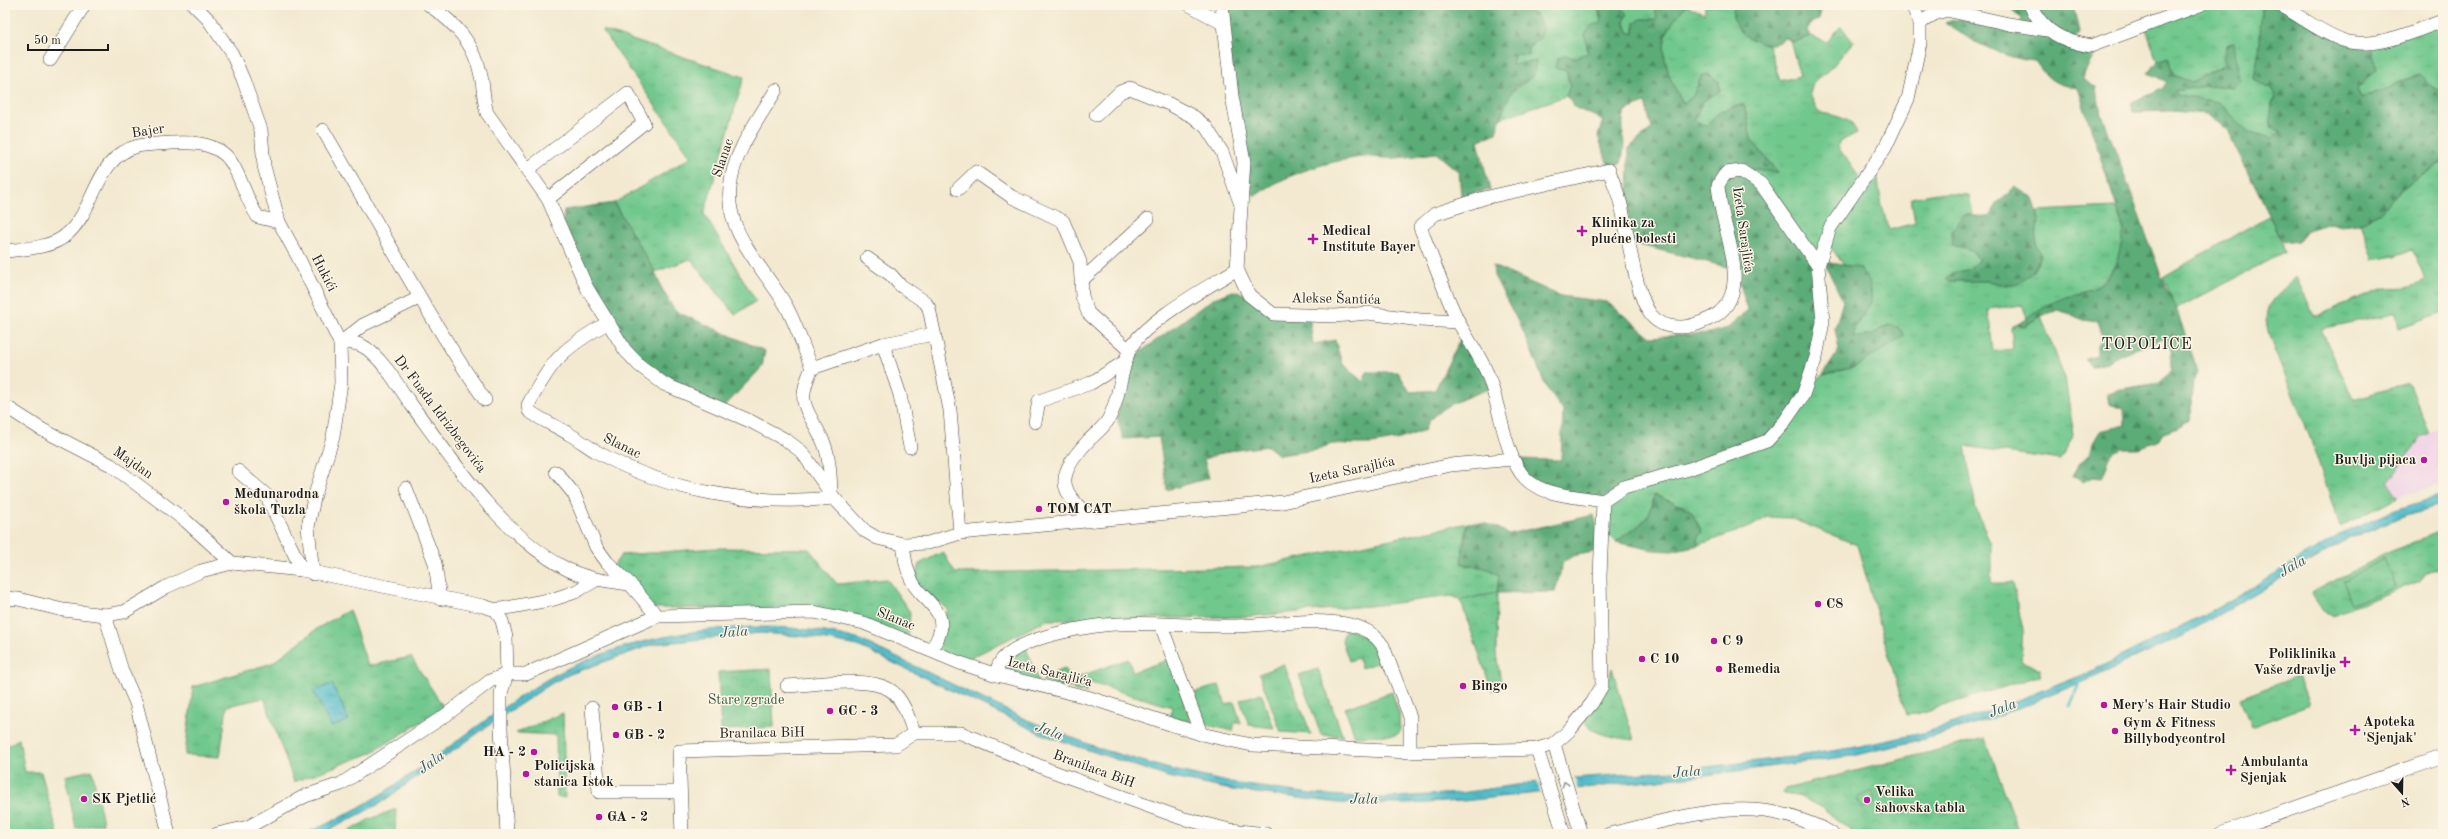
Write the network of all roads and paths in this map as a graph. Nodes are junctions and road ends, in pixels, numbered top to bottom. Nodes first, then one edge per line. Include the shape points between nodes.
1 (84, 5) edge
2 (194, 5) edge
3 (429, 5) edge
4 (1190, 5) edge
5 (1222, 5) edge
6 (1912, 5) edge
7 (2030, 5) edge
8 (2200, 5) edge
9 (2280, 5) edge
10 (2443, 21) edge
11 (1222, 23) junction
12 (1920, 23) junction
13 (2047, 30) junction
14 (50, 60) dead end
15 (776, 90) dead end
16 (1096, 115) dead end
17 (323, 130) dead end
18 (527, 170) junction
19 (958, 189) dead end
20 (548, 199) junction
21 (1241, 207) junction
22 (1148, 220) dead end
23 (279, 222) junction
24 (5, 251) edge
25 (867, 258) dead end
26 (1818, 266) junction
27 (1237, 269) junction
28 (1082, 280) junction
29 (419, 298) junction
30 (609, 322) junction
31 (1459, 322) junction
32 (934, 334) junction
33 (340, 343) junction
34 (883, 344) junction
35 (1128, 355) junction
36 (812, 368) junction
37 (485, 400) dead end
38 (5, 406) edge
39 (1035, 422) dead end
40 (910, 447) dead end
41 (1512, 459) junction
42 (238, 471) dead end
43 (556, 472) dead end
44 (406, 488) dead end
45 (832, 495) junction
46 (1603, 502) junction
47 (1094, 520) junction
48 (960, 533) junction
49 (903, 544) junction
50 (232, 563) junction
51 (307, 572) junction
52 (596, 580) junction
53 (630, 584) junction
54 (5, 598) edge
55 (440, 599) junction
56 (496, 610) junction
57 (105, 615) junction
58 (657, 616) junction
59 (1161, 625) junction
60 (929, 650) junction
61 (506, 674) junction
62 (997, 675) junction
63 (787, 686) dead end
64 (592, 708) dead end
65 (914, 733) junction
66 (1201, 734) junction
67 (1554, 744) junction
68 (1537, 750) junction
69 (1410, 752) junction
70 (2443, 756) edge
71 (680, 792) junction
72 (169, 834) edge
73 (217, 834) edge
74 (506, 834) edge
75 (682, 834) edge
76 (1266, 834) edge
77 (1564, 834) edge
78 (1581, 834) edge
79 (1608, 834) edge
80 (1832, 834) edge
81 (2220, 834) edge

1 - 14 street
2 - 23 street, Hukići via 208,19 232,54 252,100 261,130 264,166
3 - 18 street via 449,18 467,39 482,77 483,102 487,113
4 - 11 street
5 - 11 street, Alekse Šantića
6 - 12 street, Izeta Sarajlića
7 - 13 street
8 - 13 street via 2091,46 2072,43
9 - 10 street via 2340,39 2352,43 2370,43
11 - 21 street, Alekse Šantića via 1244,162
12 - 13 street via 1946,10
12 - 26 street, Izeta Sarajlića via 1920,43 1914,75 1898,124 1885,148 1830,228
15 - 36 street, Slanac via 740,152 730,188 731,215 743,242 786,305
16 - 21 street, Alekse Šantića via 1120,92 1130,88 1169,104 1194,118 1206,127 1222,152
17 - 29 street via 377,220
18 - 20 street
18 - 20 street via 628,93 644,123
19 - 28 street via 976,172 1012,197 1063,221 1080,262
20 - 30 street via 576,267
21 - 27 street, Alekse Šantića
22 - 28 street
23 - 24 street, Bajer via 258,218 224,154 204,144 184,142 138,146 113,158 103,171 81,219 66,236 47,244
23 - 33 street, Hukići
25 - 32 street via 925,302 929,308
26 - 31 street, Izeta Sarajlića via 1761,184 1741,171 1726,173 1718,185 1733,253 1734,284 1726,305 1716,316 1700,323 1682,328 1663,325 1651,315 1646,306 1634,268 1620,200 1609,170 1484,198 1435,214 1420,227
26 - 46 street, Izeta Sarajlića via 1823,322 1816,357 1803,395 1766,442 1689,469 1624,487
27 - 31 street, Alekse Šantića via 1249,295 1272,314 1335,316 1368,313
27 - 35 street via 1143,331
28 - 35 street via 1082,296 1088,313
29 - 33 street via 363,325
29 - 37 street
30 - 45 street via 625,350 650,375 664,384 750,421 786,440 802,452
30 - 45 street, Slanac via 579,338 556,358 528,405 529,411 596,452 636,471 688,490 756,499 807,501
31 - 41 street via 1487,372
32 - 34 street
32 - 48 street via 950,410
33 - 51 street, Hukići via 341,383 333,437 308,527
33 - 52 street, Dr Fuada Idrizbegovića via 354,342 370,351 390,370 450,459 501,517 529,544 563,567
34 - 36 street
34 - 40 street via 900,395
35 - 39 street via 1091,382 1039,401
35 - 47 street via 1107,422 1070,462 1065,475 1063,485 1069,496
36 - 45 street via 803,387 803,399 827,452
38 - 50 street, Majdan via 41,429 111,466 186,521
41 - 46 street via 1526,478 1538,487
41 - 47 street, Izeta Sarajlića via 1451,465 1282,502
42 - 51 street via 266,495
43 - 53 street via 574,494 596,547 606,562
44 - 55 street via 435,563
45 - 49 street via 865,531 877,538
46 - 67 street, Izeta Sarajlića via 1600,577 1602,686 1570,730
47 - 48 street, Izeta Sarajlića
48 - 49 street via 928,543
49 - 60 street, Slanac via 906,567 914,584 936,608 940,619 940,632 935,646
50 - 51 street
50 - 57 street via 166,587 124,612
51 - 55 street
52 - 53 street, Dr Fuada Idrizbegovića
52 - 56 street via 575,592 554,599
53 - 58 street
54 - 57 street via 63,610
55 - 56 street
56 - 61 street via 506,637
57 - 72 street via 122,671 136,703
58 - 60 street, Slanac via 814,612 864,623
58 - 61 street, Slanac via 526,674
59 - 62 street, Izeta Sarajlića via 1117,624 1057,633 1036,639 1006,656 997,670
59 - 66 street
59 - 69 street, Izeta Sarajlića via 1317,623 1345,624 1362,628 1378,638 1387,655 1409,716
60 - 62 street
61 - 73 street via 490,680 446,715 342,784 305,796 248,827
61 - 74 street via 501,693
62 - 66 street, Izeta Sarajlića via 1087,697
63 - 65 street via 881,684 895,693 906,708
64 - 71 street via 599,792
65 - 71 street, Branilaca BiH via 896,746 679,750
65 - 76 street, Branilaca BiH via 961,733 1049,770 1181,818 1230,830
66 - 69 street, Izeta Sarajlića via 1252,745
67 - 68 street, Izeta Sarajlića
78 -> 67 street
68 - 69 street, Izeta Sarajlića
68 - 77 street
70 - 81 street
71 - 75 street
79 - 80 street via 1717,810 1752,808 1780,812

